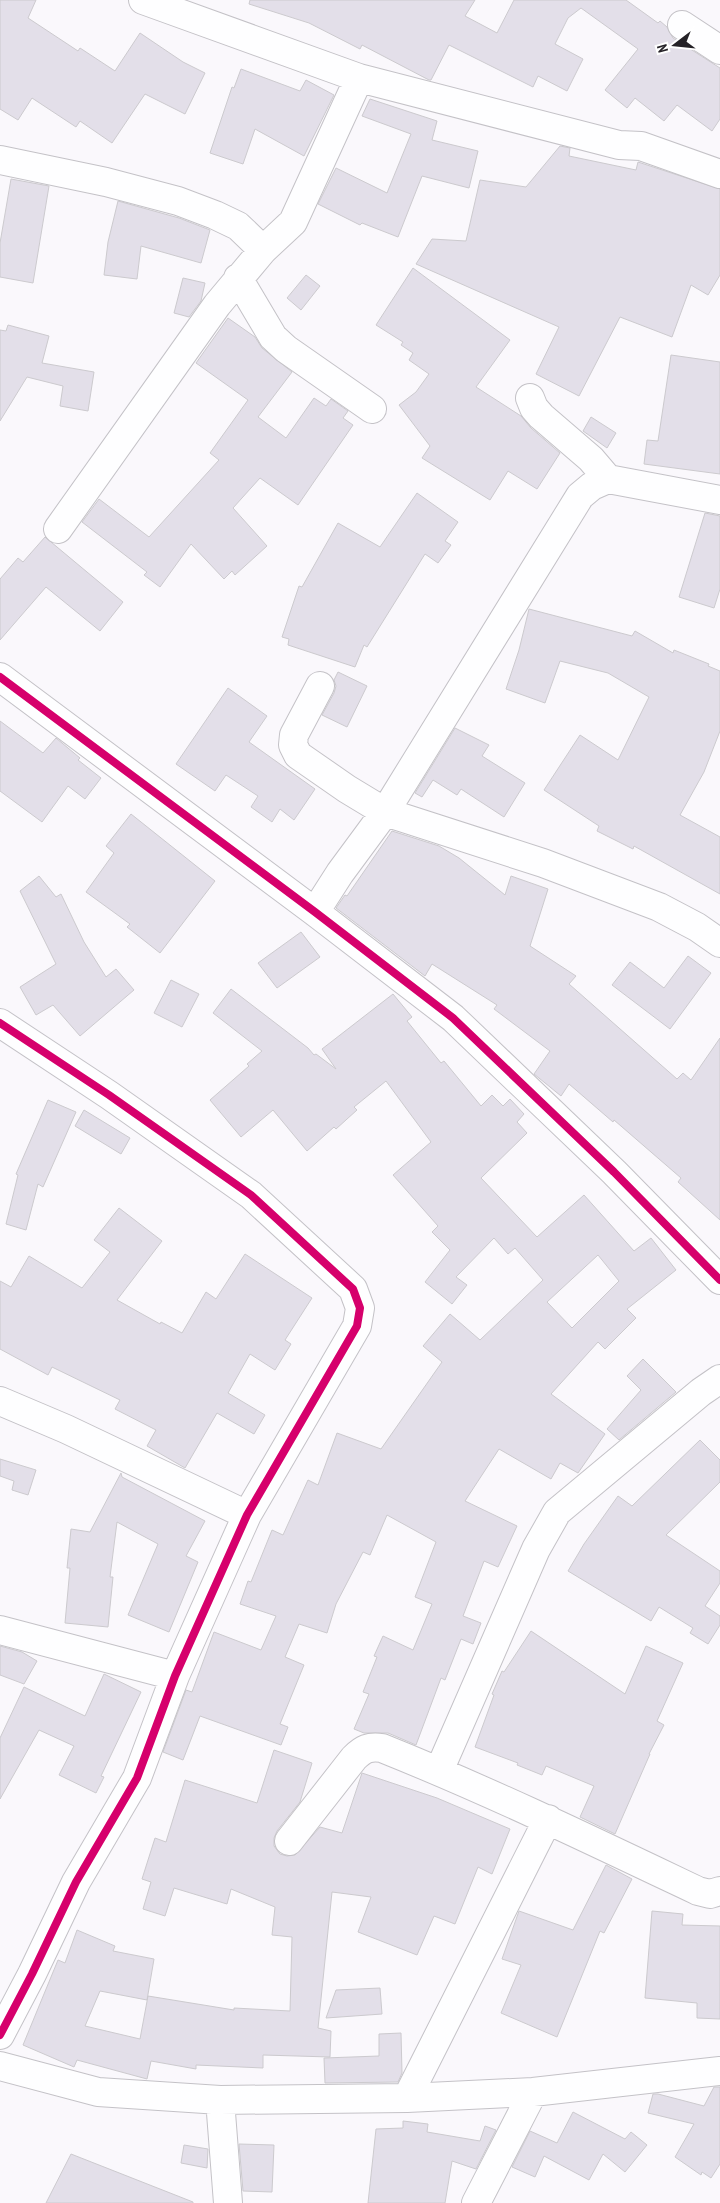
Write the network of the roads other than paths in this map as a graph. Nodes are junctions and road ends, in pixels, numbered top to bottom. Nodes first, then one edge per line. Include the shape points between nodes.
1 (143, 0) edge
2 (682, 25) dead end
3 (720, 50) edge
4 (359, 78) junction
5 (0, 160) edge
6 (720, 174) edge
7 (263, 250) junction
8 (238, 278) junction
9 (530, 398) dead end
10 (372, 409) dead end
11 (608, 479) junction
12 (720, 500) edge
13 (58, 529) dead end
14 (0, 677) edge
15 (320, 686) dead end
16 (385, 812) junction
17 (315, 912) junction
18 (720, 943) edge
19 (0, 1022) edge
20 (720, 1280) edge
21 (714, 1390) edge
22 (0, 1401) edge
23 (247, 1515) junction
24 (0, 1630) edge
25 (175, 1676) junction
26 (439, 1771) junction
27 (548, 1819) junction
28 (289, 1841) dead end
29 (720, 1891) edge
30 (0, 2035) edge
31 (0, 2066) edge
32 (720, 2071) edge
33 (533, 2092) junction
34 (407, 2098) junction
35 (220, 2100) junction
36 (228, 2203) edge
37 (476, 2203) edge

1 - 4 street
2 - 3 street
4 - 6 street via 619,145 641,146
4 - 7 street via 293,222
5 - 7 street via 106,182 187,204 238,226
7 - 8 street
8 - 10 street via 273,337
8 - 13 street
9 - 11 street via 541,416 591,459
11 - 12 street
11 - 16 street via 580,496
14 - 17 street
15 - 16 street via 294,735 293,745 298,755
16 - 17 street
16 - 18 street via 543,863 650,904 697,927
17 - 20 street via 453,1018 614,1172
19 - 23 street via 110,1095 250,1195 353,1289 360,1308 358,1326
21 - 26 street via 557,1512 536,1549
22 - 23 street
23 - 25 street
24 - 25 street
25 - 30 street via 136,1778 76,1882
26 - 27 street
26 - 28 street via 382,1748 372,1746 361,1751
27 - 29 street via 698,1891 710,1894
27 - 34 street
31 - 35 street via 98,2092
32 - 33 street
33 - 34 street
33 - 37 street
34 - 35 street
35 - 36 street

